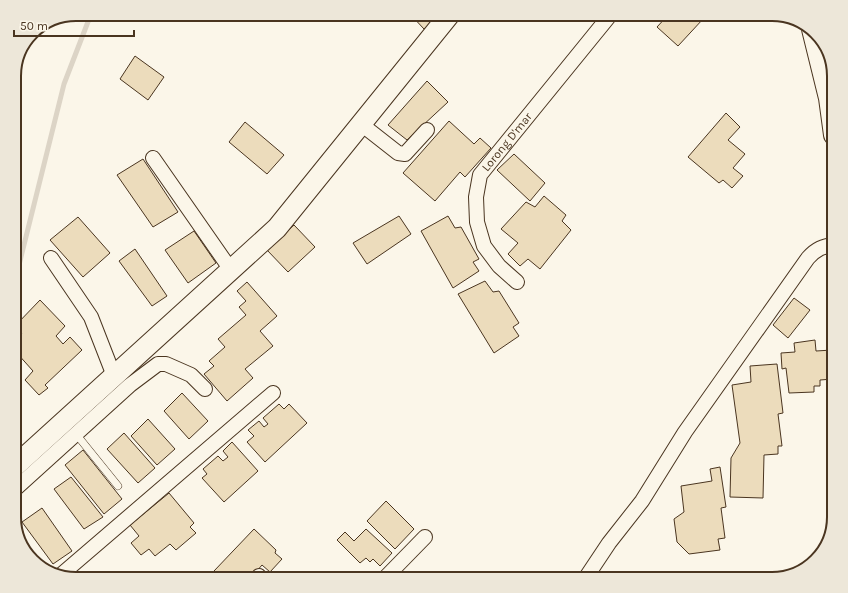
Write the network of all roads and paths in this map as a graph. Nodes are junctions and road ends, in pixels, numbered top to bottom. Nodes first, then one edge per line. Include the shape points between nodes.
1 (444, 21) edge
2 (605, 21) edge
3 (817, 45) edge
4 (827, 78) edge
5 (361, 124) junction
6 (427, 130) dead end
7 (153, 158) dead end
8 (827, 246) edge
9 (50, 258) dead end
10 (231, 270) junction
11 (517, 282) dead end
12 (114, 376) junction
13 (205, 389) dead end
14 (274, 393) dead end
15 (76, 434) junction
16 (21, 461) edge
17 (21, 484) edge
18 (118, 486) dead end
19 (425, 537) dead end
20 (66, 571) edge
21 (391, 572) edge
22 (590, 572) edge

1 - 5 street
2 - 11 street, Lorong D'mar via 480,175 476,197 477,222 484,246 499,266
3 - 4 street
5 - 6 street via 398,153 405,154
5 - 10 street via 277,228
7 - 10 street
8 - 22 street via 814,250 808,258 685,432 642,501
9 - 12 street via 91,317
10 - 12 street
12 - 16 street
13 - 15 street via 191,375 166,364 158,364 130,385
14 - 20 street
15 - 17 street
15 - 18 lane
19 - 21 street

